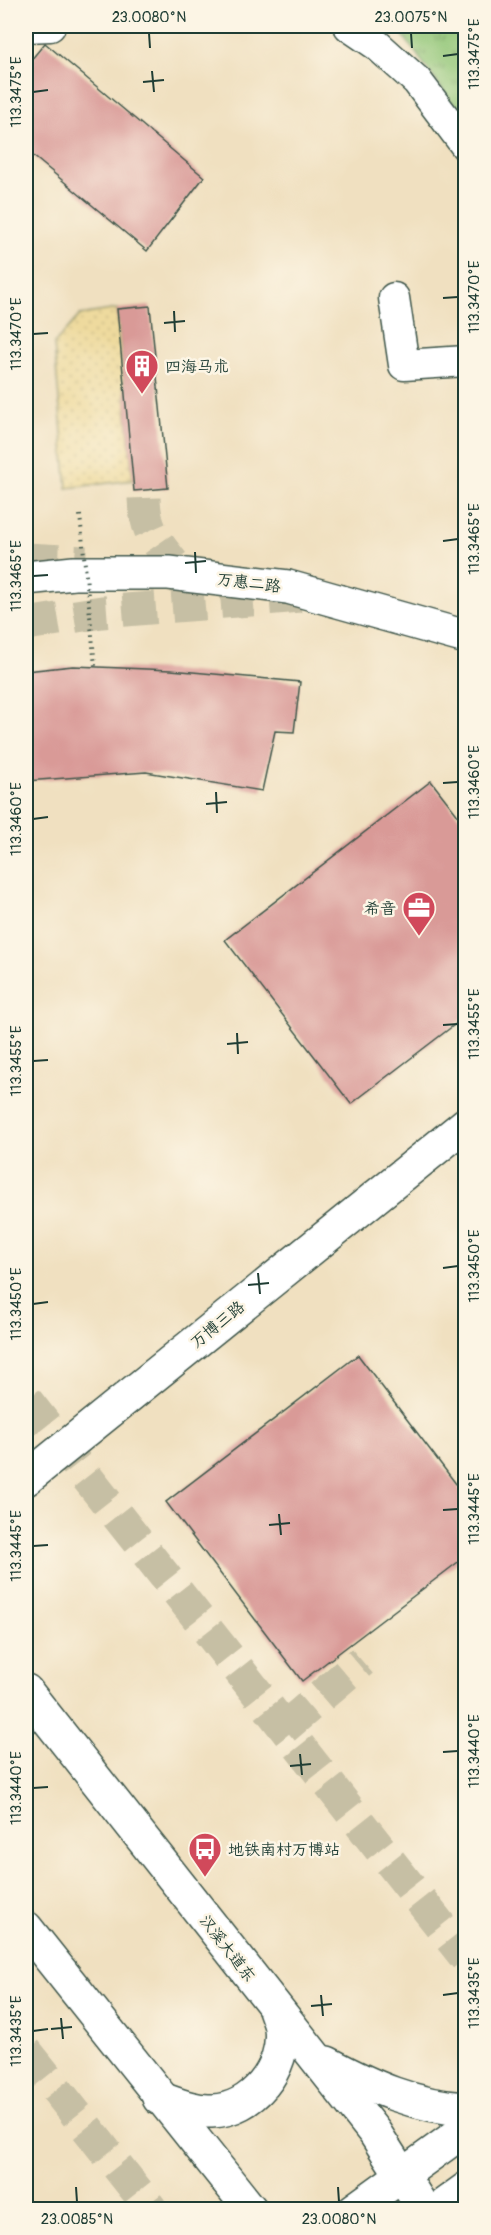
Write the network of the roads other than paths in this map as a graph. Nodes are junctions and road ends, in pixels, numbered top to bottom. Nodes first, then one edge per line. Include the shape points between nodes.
1 (50, 26) edge
2 (349, 26) edge
3 (26, 27) edge
4 (465, 146) edge
5 (394, 298) dead end
6 (465, 361) edge
7 (26, 578) edge
8 (465, 637) edge
9 (465, 1124) edge
10 (26, 1479) edge
11 (26, 1690) edge
12 (26, 1928) edge
13 (274, 2006) junction
14 (317, 2058) junction
15 (159, 2098) junction
16 (465, 2109) edge
17 (465, 2129) edge
18 (402, 2175) junction
19 (224, 2176) junction
20 (465, 2189) edge
21 (231, 2210) edge
22 (251, 2210) edge
23 (354, 2210) edge
24 (424, 2210) edge
25 (437, 2210) edge

1 - 3 street
2 - 4 street via 417,81
5 - 6 street via 404,365
7 - 8 street, 万惠二路 via 74,573 169,573 288,587
9 - 10 street, 万博三路
11 - 13 street, 汉溪大道东
12 - 15 street
13 - 14 street, 汉溪大道东
13 - 15 street via 281,2028 280,2048 272,2072 256,2094 237,2107 213,2111 193,2110
14 - 16 street via 379,2091 429,2106
14 - 18 street, 汉溪大道东
15 - 19 street
17 - 18 street
18 - 23 street
18 - 24 street, 汉溪大道东
19 - 21 street
19 - 22 street
20 - 25 street

